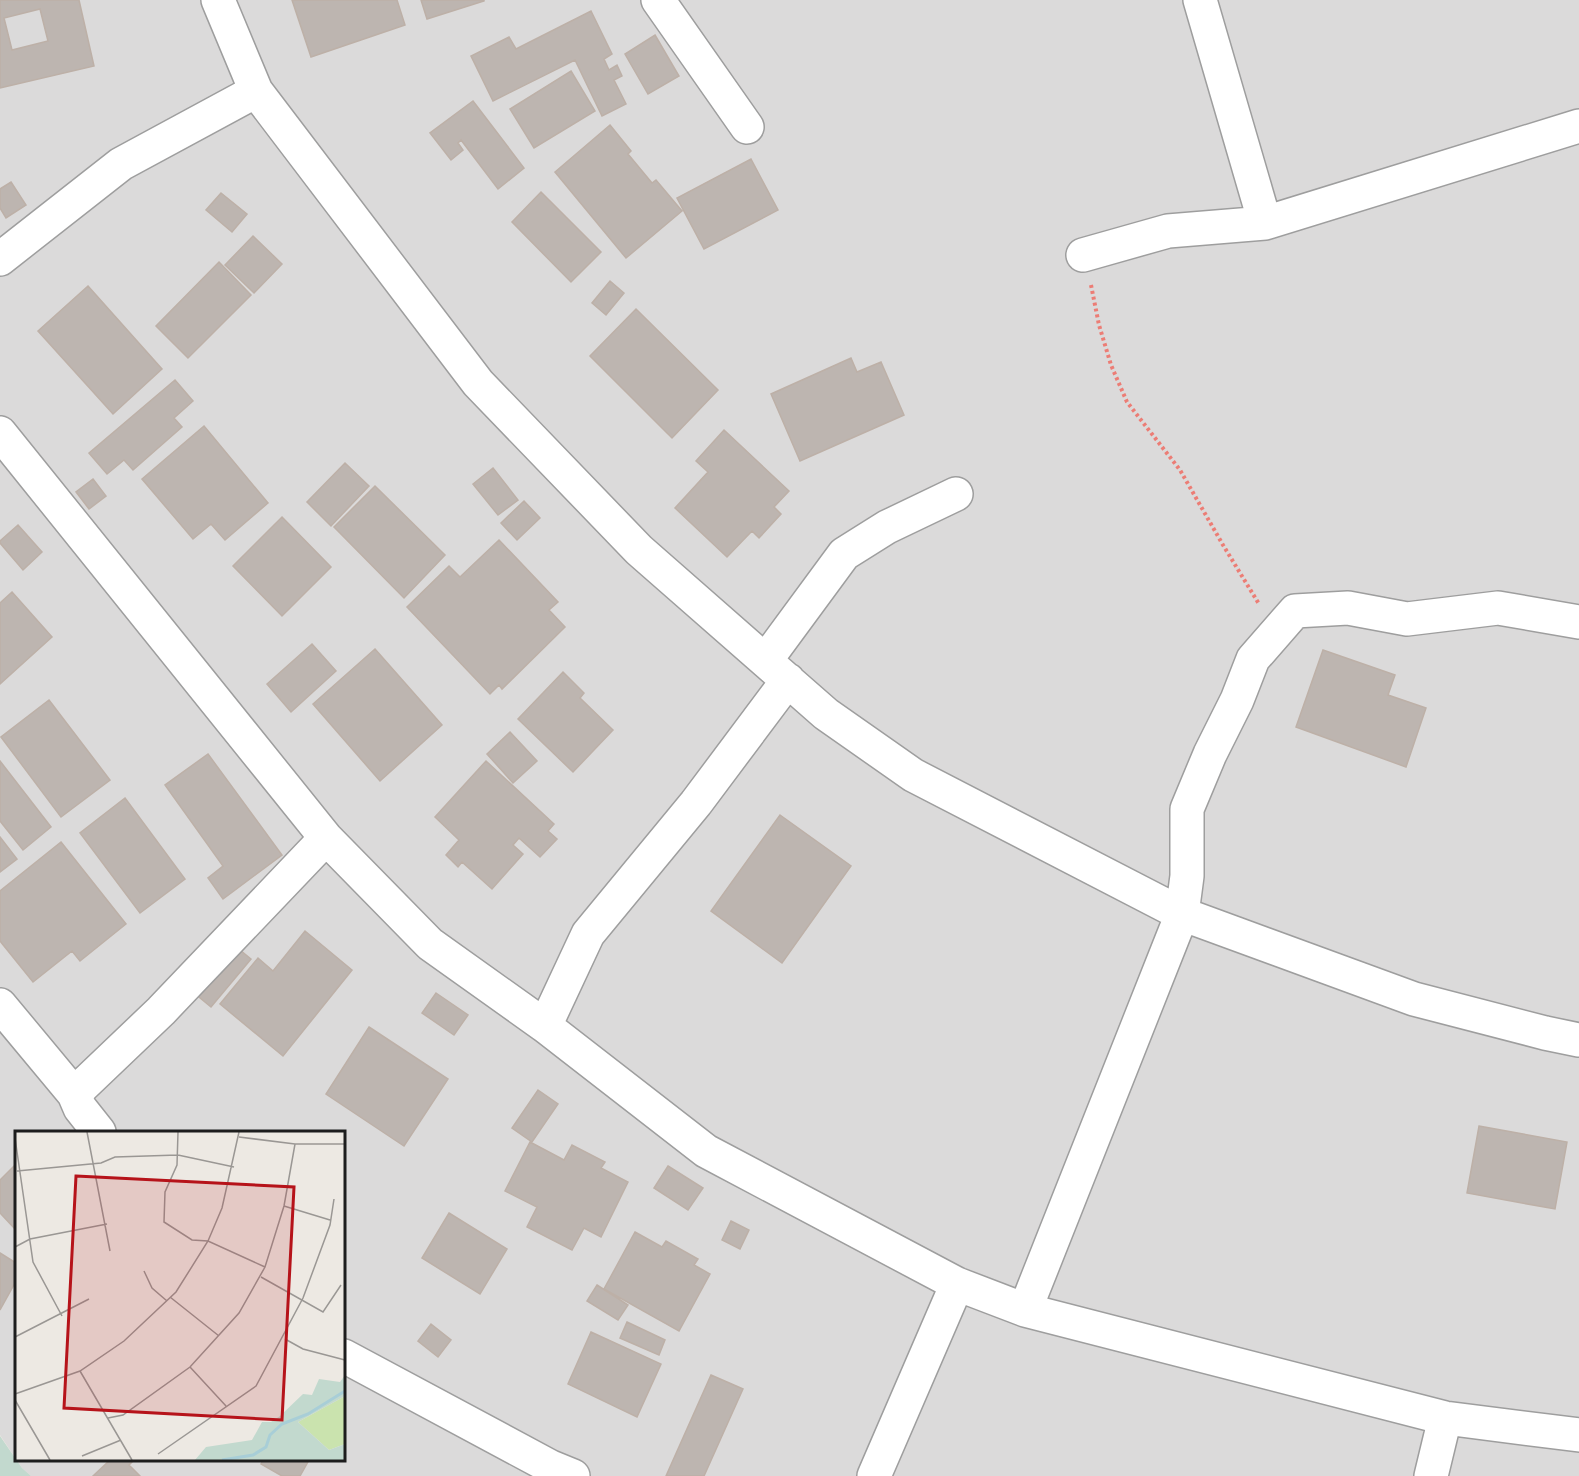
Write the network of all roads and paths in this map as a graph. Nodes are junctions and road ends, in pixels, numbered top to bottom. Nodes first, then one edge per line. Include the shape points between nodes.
1 (218, 0) edge
2 (658, 0) edge
3 (1200, 0) edge
4 (256, 91) junction
5 (1579, 126) edge
6 (747, 128) dead end
7 (1265, 223) junction
8 (1083, 255) joint
9 (0, 259) edge
10 (0, 433) edge
11 (956, 494) dead end
12 (1579, 622) edge
13 (1277, 633) junction
14 (777, 670) junction
15 (326, 838) junction
16 (1182, 915) junction
17 (0, 1005) edge
18 (545, 1026) junction
19 (1579, 1040) edge
20 (74, 1094) junction
21 (98, 1131) edge
22 (957, 1284) junction
23 (1026, 1311) junction
24 (345, 1357) edge
25 (1445, 1418) junction
26 (1579, 1435) edge
27 (557, 1473) edge
28 (874, 1476) edge
29 (1431, 1476) edge

1 - 4 street
2 - 6 street
3 - 7 street
4 - 9 street via 121,164
4 - 14 street via 478,383 639,550
5 - 7 street
7 - 8 street via 1168,231
8 - 13 path via 1102,335 1127,402 1180,470
10 - 15 street
11 - 14 street via 887,527 844,554
12 - 13 street via 1498,608 1407,619 1348,608 1295,611
13 - 16 street via 1253,659 1187,809 1187,876
14 - 16 street via 826,714 913,775
14 - 18 street via 696,803 588,934
15 - 18 street via 430,944
15 - 20 street via 161,1011
16 - 19 street via 1414,999
16 - 23 street
17 - 20 street
18 - 22 street via 706,1151
20 - 21 street
22 - 23 street
22 - 28 street
23 - 25 street
24 - 27 street
25 - 26 street
25 - 29 street

